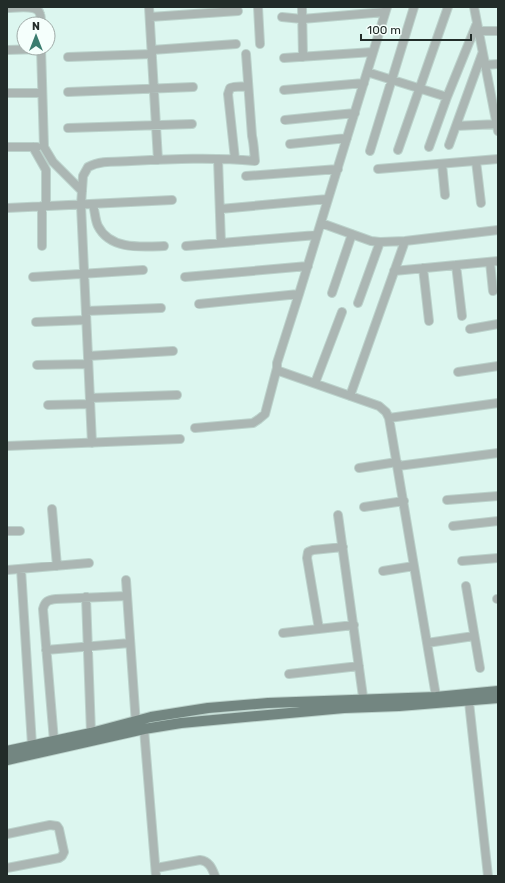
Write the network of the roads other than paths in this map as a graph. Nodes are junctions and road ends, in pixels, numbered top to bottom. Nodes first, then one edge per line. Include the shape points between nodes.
1 (149, 7) edge
2 (258, 7) edge
3 (302, 7) edge
4 (414, 7) edge
5 (448, 7) edge
6 (474, 7) edge
7 (7, 8) edge
8 (386, 10) edge
9 (238, 11) dead end
10 (40, 16) edge
11 (150, 17) junction
12 (282, 17) dead end
13 (302, 19) junction
14 (478, 27) junction
15 (498, 31) edge
16 (236, 44) dead end
17 (260, 44) dead end
18 (152, 52) junction
19 (373, 52) junction
20 (483, 53) junction
21 (246, 54) dead end
22 (41, 56) edge
23 (68, 57) dead end
24 (303, 57) junction
25 (284, 58) dead end
26 (498, 64) edge
27 (485, 65) junction
28 (367, 72) junction
29 (392, 80) junction
30 (364, 83) junction
31 (248, 86) junction
32 (193, 87) dead end
33 (420, 88) junction
34 (154, 89) junction
35 (284, 90) dead end
36 (68, 92) dead end
37 (7, 93) edge
38 (42, 93) junction
39 (494, 95) edge
40 (447, 97) junction
41 (355, 113) junction
42 (285, 120) dead end
43 (192, 124) dead end
44 (156, 125) junction
45 (456, 126) junction
46 (498, 126) edge
47 (68, 128) dead end
48 (347, 138) junction
49 (290, 144) dead end
50 (449, 145) dead end
51 (7, 147) edge
52 (33, 147) junction
53 (44, 147) junction
54 (429, 147) dead end
55 (398, 150) dead end
56 (370, 151) dead end
57 (218, 159) junction
58 (235, 159) junction
59 (498, 159) edge
60 (158, 160) junction
61 (476, 161) junction
62 (442, 164) junction
63 (338, 169) junction
64 (378, 169) dead end
65 (246, 176) dead end
66 (82, 191) junction
67 (445, 195) dead end
68 (328, 199) junction
69 (172, 200) dead end
70 (481, 203) dead end
71 (81, 205) junction
72 (94, 205) junction
73 (44, 206) junction
74 (7, 208) edge
75 (220, 209) junction
76 (321, 223) junction
77 (498, 230) edge
78 (352, 234) junction
79 (317, 235) junction
80 (405, 240) junction
81 (380, 242) junction
82 (221, 243) junction
83 (42, 246) dead end
84 (164, 246) dead end
85 (186, 246) dead end
86 (494, 261) edge
87 (456, 265) junction
88 (308, 266) junction
89 (423, 268) junction
90 (143, 270) dead end
91 (394, 271) junction
92 (84, 274) junction
93 (33, 276) dead end
94 (184, 277) dead end
95 (492, 291) dead end
96 (332, 293) dead end
97 (299, 294) junction
98 (358, 303) dead end
99 (199, 304) dead end
100 (161, 308) dead end
101 (86, 311) junction
102 (342, 312) dead end
103 (462, 316) dead end
104 (86, 320) junction
105 (428, 321) dead end
106 (36, 322) dead end
107 (498, 324) edge
108 (470, 329) dead end
109 (173, 351) dead end
110 (88, 360) junction
111 (37, 365) dead end
112 (498, 366) edge
113 (277, 368) junction
114 (458, 372) dead end
115 (315, 383) junction
116 (177, 395) dead end
117 (350, 396) junction
118 (90, 401) junction
119 (498, 403) edge
120 (48, 405) dead end
121 (389, 418) junction
122 (195, 428) dead end
123 (180, 439) dead end
124 (92, 443) junction
125 (7, 446) edge
126 (498, 452) edge
127 (398, 464) junction
128 (359, 468) dead end
129 (498, 496) edge
130 (447, 500) dead end
131 (404, 501) junction
132 (364, 507) dead end
133 (52, 509) dead end
134 (338, 514) dead end
135 (498, 521) edge
136 (453, 526) dead end
137 (7, 531) edge
138 (20, 531) dead end
139 (343, 547) junction
140 (498, 558) edge
141 (462, 561) dead end
142 (90, 563) dead end
143 (57, 566) junction
144 (414, 566) junction
145 (21, 569) junction
146 (7, 570) edge
147 (383, 571) dead end
148 (126, 580) dead end
149 (466, 586) dead end
150 (127, 596) junction
151 (86, 597) junction
152 (354, 625) junction
153 (319, 629) junction
154 (283, 633) dead end
155 (474, 636) junction
156 (130, 643) junction
157 (427, 643) junction
158 (88, 647) junction
159 (46, 650) junction
160 (360, 666) junction
161 (480, 668) dead end
162 (289, 674) dead end
163 (498, 691) edge
164 (498, 698) edge
165 (436, 700) junction
166 (469, 702) junction
167 (364, 704) junction
168 (138, 727) junction
169 (91, 733) junction
170 (54, 741) junction
171 (32, 745) junction
172 (7, 751) edge
173 (7, 760) edge
174 (7, 834) edge
175 (7, 868) edge
176 (156, 872) edge
177 (215, 876) edge
178 (488, 876) edge

1 - 11 street
2 - 17 street
3 - 13 street
4 - 29 street
5 - 33 street
6 - 14 street
7 - 10 street via 34,7
8 - 13 street
8 - 19 street
9 - 11 street
11 - 18 street
12 - 13 street
13 - 24 street
14 - 15 street
14 - 20 street
14 - 40 street
16 - 18 street
18 - 23 street
18 - 34 street
19 - 24 street
19 - 28 street
20 - 27 street
20 - 45 street
21 - 31 street
22 - 38 street
24 - 25 street
26 - 27 street
27 - 39 street
28 - 29 street
28 - 30 street
29 - 33 street
29 - 56 street
30 - 35 street
30 - 41 street
31 - 58 street via 230,88 228,94
31 - 58 street via 255,161
32 - 34 street
33 - 40 street
33 - 55 street
34 - 36 street
34 - 44 street
37 - 38 street
38 - 53 street
39 - 46 street
40 - 54 street
41 - 42 street
41 - 48 street
43 - 44 street
44 - 47 street
44 - 60 street
45 - 46 street
45 - 50 street
48 - 49 street
48 - 63 street
51 - 52 street
52 - 53 street
52 - 73 street via 46,170
53 - 66 street via 53,162
57 - 58 street
57 - 60 street
57 - 75 street
59 - 61 street
60 - 66 street via 94,164 88,167 83,176
61 - 62 street
61 - 70 street
62 - 64 street
62 - 67 street
63 - 65 street
63 - 68 street
66 - 71 street
68 - 75 street
68 - 76 street
69 - 72 street
71 - 72 street
71 - 73 street
71 - 92 street
72 - 84 street via 98,226 106,237 123,246
73 - 74 street
73 - 83 street
75 - 82 street
76 - 78 street
76 - 79 street
77 - 80 street
78 - 81 street
78 - 96 street
79 - 82 street
79 - 88 street
80 - 81 street
80 - 91 street
81 - 98 street
82 - 85 street
86 - 87 street
86 - 95 street
87 - 89 street
87 - 103 street
88 - 94 street
88 - 97 street
89 - 91 street
89 - 105 street
90 - 92 street
91 - 117 street
92 - 93 street
92 - 101 street
97 - 99 street
97 - 113 street
100 - 101 street
101 - 104 street
102 - 115 street
104 - 106 street
104 - 110 street
107 - 108 street
109 - 110 street
110 - 111 street
110 - 118 street
112 - 114 street
113 - 115 street via 279,371
113 - 122 street via 265,414 259,420
115 - 117 street
116 - 118 street
117 - 121 street via 379,406
118 - 120 street
118 - 124 street
119 - 121 street
121 - 127 street
123 - 124 street
124 - 125 street
126 - 127 street
127 - 128 street
127 - 131 street
129 - 130 street
131 - 132 street
131 - 144 street
133 - 143 street
134 - 139 street
135 - 136 street
137 - 138 street
139 - 152 street
139 - 153 street via 308,552
140 - 141 street
142 - 143 street
143 - 145 street
144 - 147 street
144 - 157 street
145 - 146 street
145 - 171 street
148 - 150 street
149 - 155 street
150 - 151 street
150 - 156 street
151 - 158 street
151 - 159 street via 48,600 44,603
152 - 153 street
152 - 160 street
153 - 154 street
155 - 157 street
155 - 161 street
156 - 158 street
156 - 168 street
157 - 165 street
158 - 159 street
158 - 169 street
159 - 170 street
160 - 162 street
160 - 167 street
163 - 165 main road
164 - 166 main road
165 - 166 main road
165 - 167 main road
166 - 178 street
167 - 168 main road via 268,704 208,708 151,716
168 - 169 main road
168 - 173 main road
168 - 176 street
169 - 170 main road
170 - 171 main road
171 - 172 main road
174 - 175 street via 50,825 57,826 64,852 59,858
176 - 177 street via 200,860 210,866

